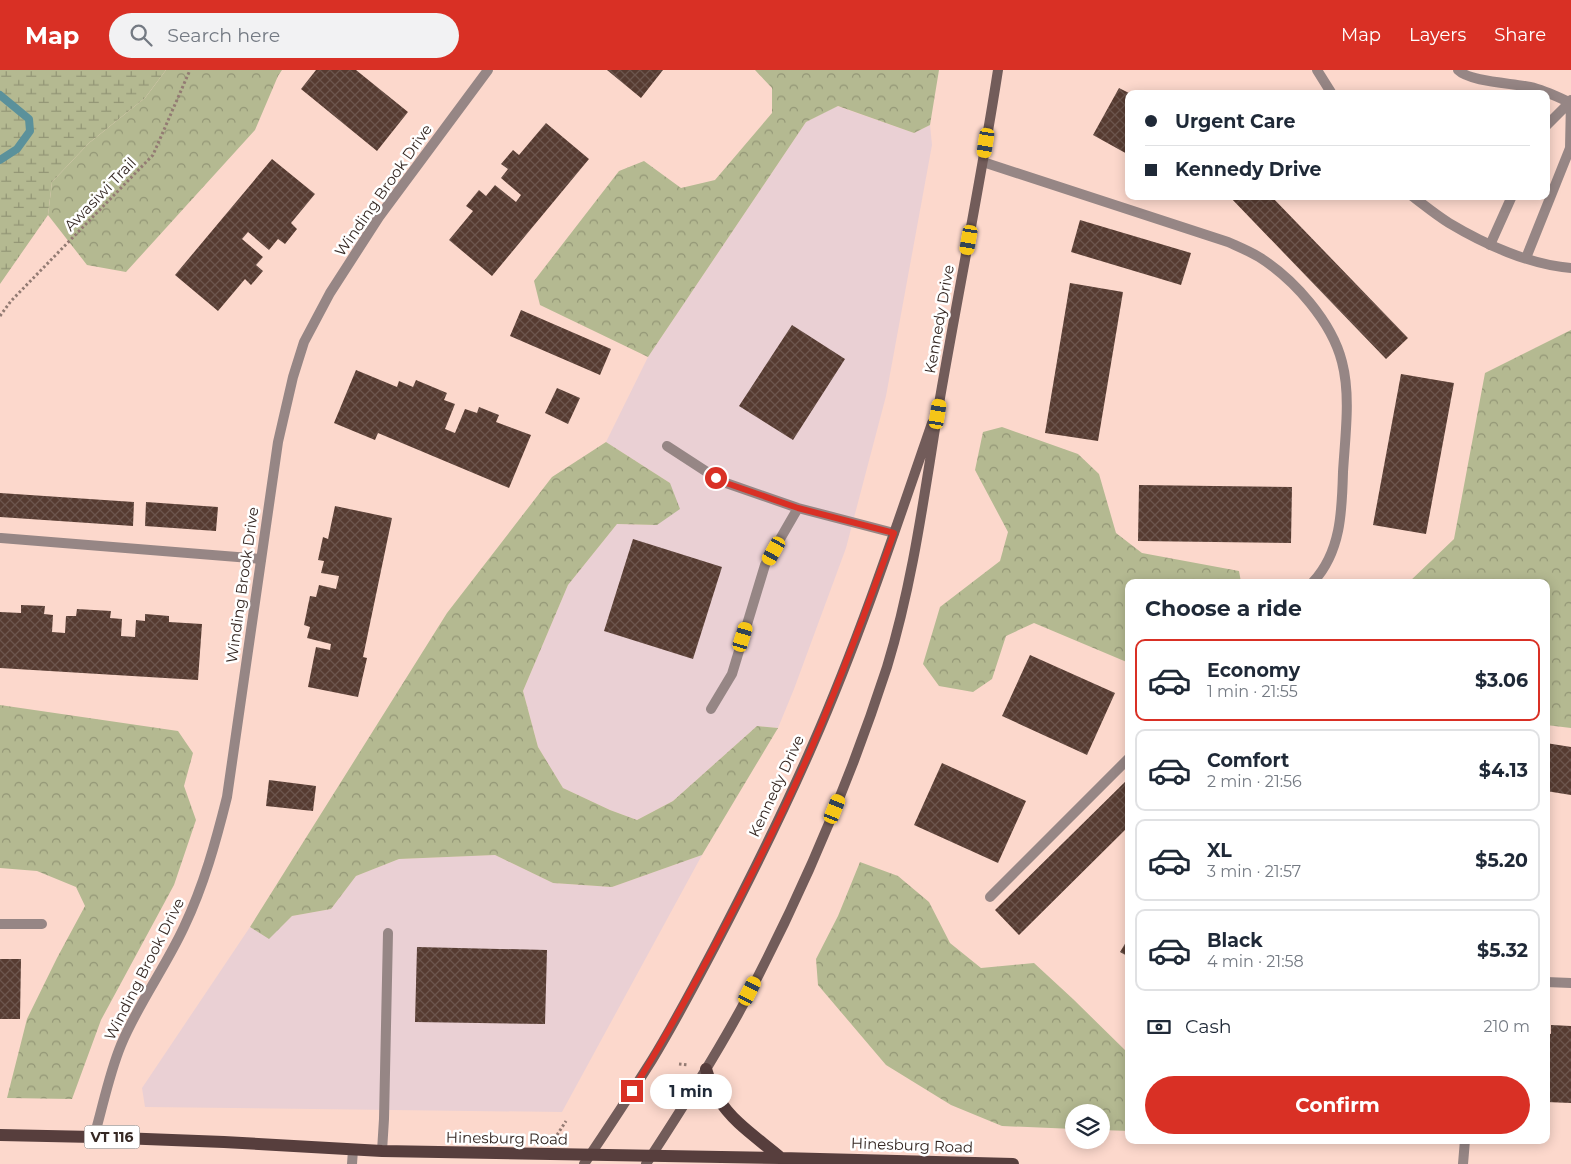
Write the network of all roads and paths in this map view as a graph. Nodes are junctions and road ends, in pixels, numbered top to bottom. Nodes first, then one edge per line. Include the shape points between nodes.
1 (190, 70) edge
2 (488, 70) edge
3 (998, 70) edge
4 (1317, 70) edge
5 (1458, 70) edge
6 (1330, 90) edge
7 (1540, 90) edge
8 (1550, 93) edge
9 (1571, 101) edge
10 (1550, 122) edge
11 (983, 162) junction
12 (1550, 198) edge
13 (1417, 200) edge
14 (1510, 200) edge
15 (1549, 200) edge
16 (1490, 245) junction
17 (1526, 258) junction
18 (1571, 268) edge
19 (0, 316) edge
20 (941, 396) junction
21 (667, 446) dead end
22 (798, 508) junction
23 (894, 533) junction
24 (1, 538) dead end
25 (261, 559) junction
26 (1315, 579) edge
27 (711, 708) dead end
28 (1125, 762) edge
29 (990, 897) dead end
30 (0, 924) edge
31 (42, 924) dead end
32 (388, 933) dead end
33 (1550, 982) edge
34 (1571, 983) edge
35 (706, 1069) junction
36 (0, 1135) edge
37 (94, 1137) junction
38 (1464, 1144) edge
39 (353, 1150) junction
40 (382, 1151) junction
41 (491, 1154) junction
42 (764, 1158) junction
43 (781, 1158) junction
44 (587, 1160) edge
45 (648, 1160) edge
46 (352, 1164) edge
47 (503, 1164) edge
48 (750, 1164) edge
49 (1013, 1164) edge
50 (1463, 1164) edge

1 - 19 path, Awasiwi Trail via 154,155
2 - 25 street, Winding Brook Drive via 379,217 330,293 304,342 278,442
3 - 11 main road, Kennedy Drive
4 - 6 street
5 - 7 street via 1463,75
8 - 9 street
9 - 10 street
9 - 12 street via 1570,148
11 - 20 main road, Kennedy Drive
11 - 26 street via 1228,242 1260,258 1287,279 1312,306 1330,331 1342,362 1346,395 1339,532 1331,556
13 - 16 street via 1448,223
14 - 16 street
15 - 17 street
16 - 17 street
17 - 18 street
20 - 23 main road, Kennedy Drive
20 - 35 main road, Kennedy Drive via 914,559 888,664 855,760 783,927
21 - 22 street via 726,483
22 - 23 street
22 - 27 street via 766,565 732,674
23 - 44 main road, Kennedy Drive via 814,743 733,912 652,1059
24 - 25 street
25 - 37 street, Winding Brook Drive via 227,797 216,842 184,927 121,1045
28 - 29 street
30 - 31 street
32 - 40 street
33 - 34 street
35 - 43 main road via 724,1107 738,1123
35 - 45 main road, Kennedy Drive
36 - 37 main road, Hinesburg Road / VT 116
37 - 39 main road, Hinesburg Road / VT 116
38 - 50 street
39 - 40 main road, Hinesburg Road / VT 116
39 - 46 street
40 - 41 main road, Hinesburg Road / VT 116
41 - 44 main road, Hinesburg Road / VT 116
41 - 47 main road
42 - 43 main road, Hinesburg Road / VT 116
42 - 45 main road, Hinesburg Road / VT 116
42 - 48 main road
43 - 49 main road, Hinesburg Road / VT 116
44 - 45 main road, Hinesburg Road / VT 116

